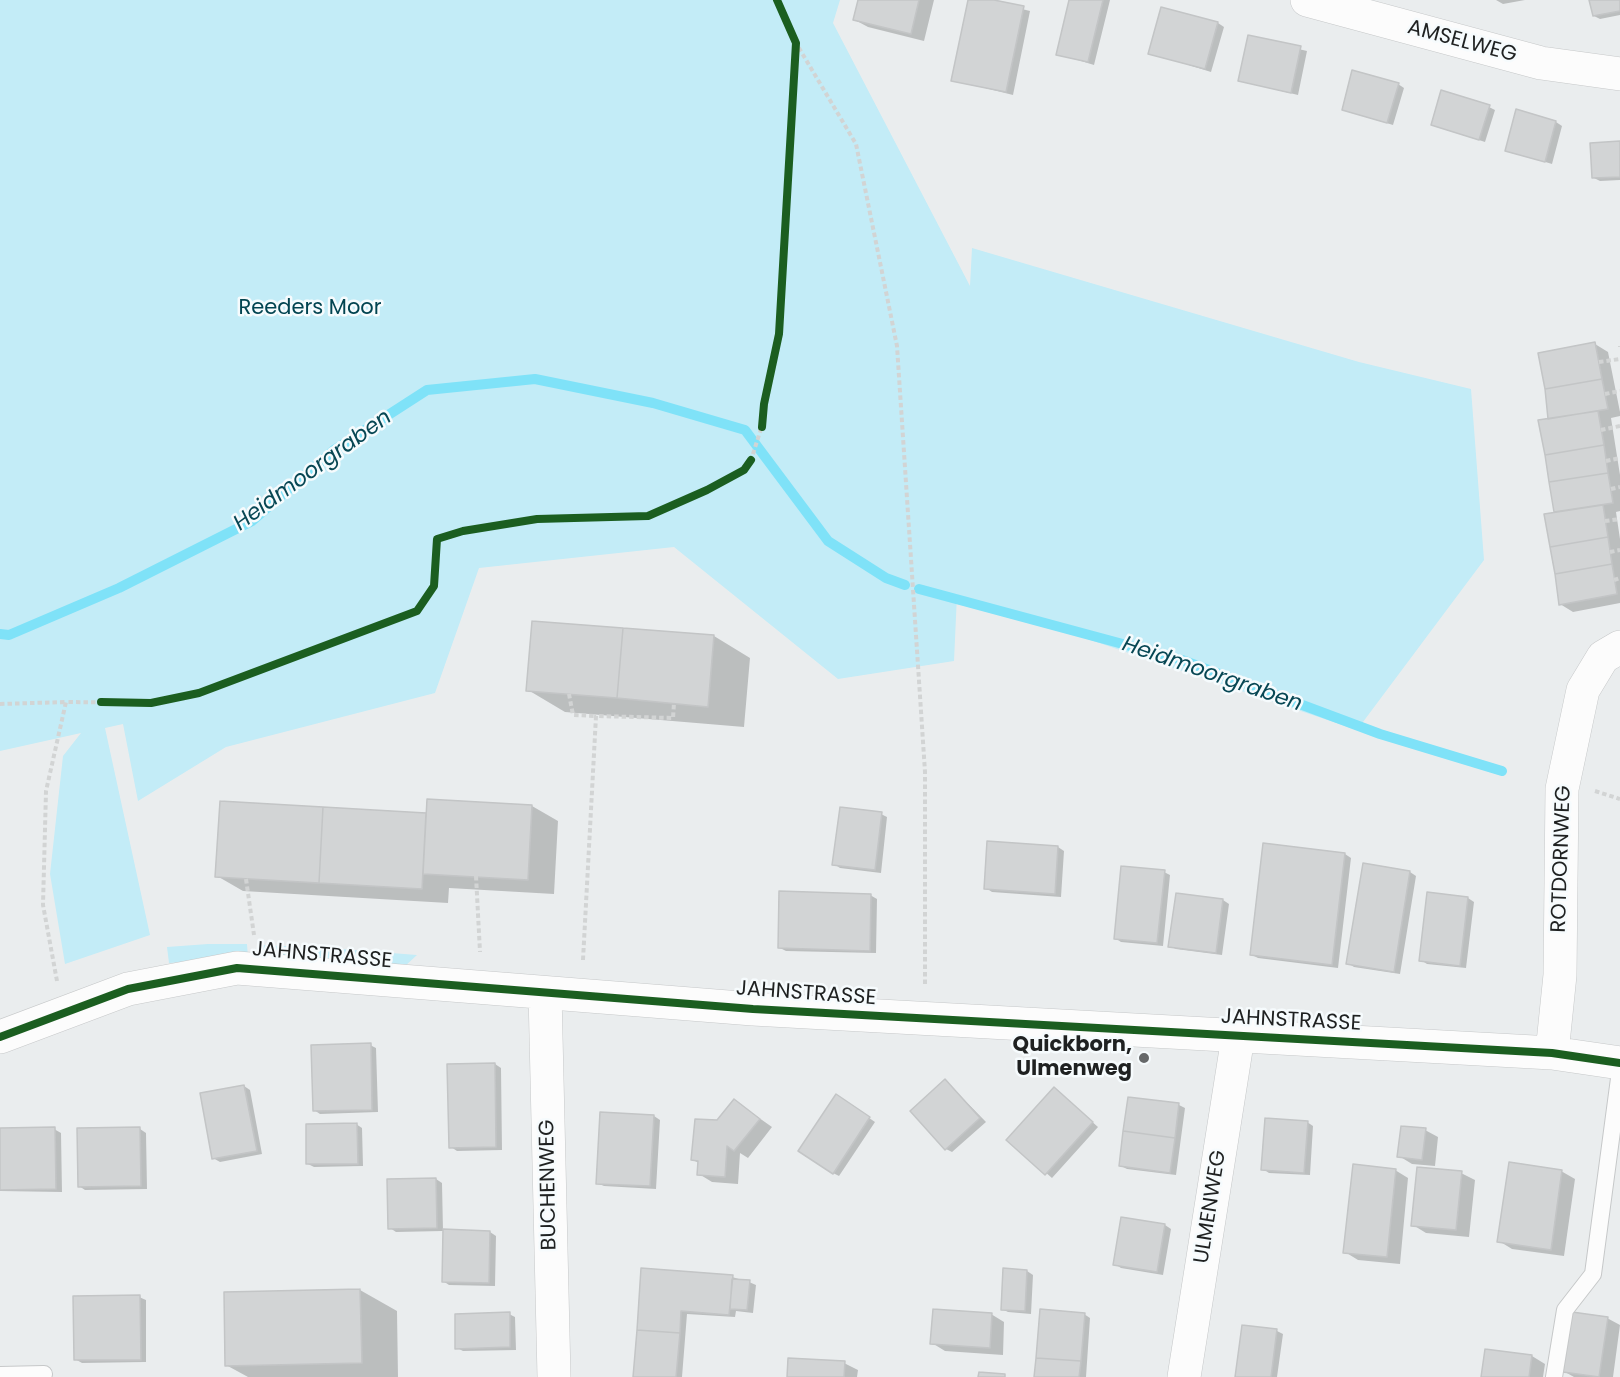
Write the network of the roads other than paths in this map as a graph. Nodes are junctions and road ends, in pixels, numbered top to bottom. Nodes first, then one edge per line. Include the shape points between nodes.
1 (1307, 0) edge
2 (1620, 74) edge
3 (1620, 647) edge
4 (545, 993) junction
5 (0, 1037) edge
6 (1238, 1037) junction
7 (1552, 1053) junction
8 (1620, 1063) edge
9 (1620, 1071) edge
10 (44, 1374) dead end
11 (0, 1375) edge
12 (554, 1377) edge
13 (1184, 1377) edge
14 (1554, 1377) edge

1 - 2 street, AMSELWEG via 1541,63
3 - 7 street, ROTDORNWEG via 1604,657 1582,690 1562,789 1560,975
4 - 5 street, JAHNSTRASSE via 237,968 128,989
4 - 6 street, JAHNSTRASSE
4 - 12 street, BUCHENWEG
6 - 7 street, JAHNSTRASSE
6 - 13 street, ULMENWEG
7 - 8 street, JAHNSTRASSE
9 - 14 lane via 1593,1274 1565,1310
10 - 11 lane

